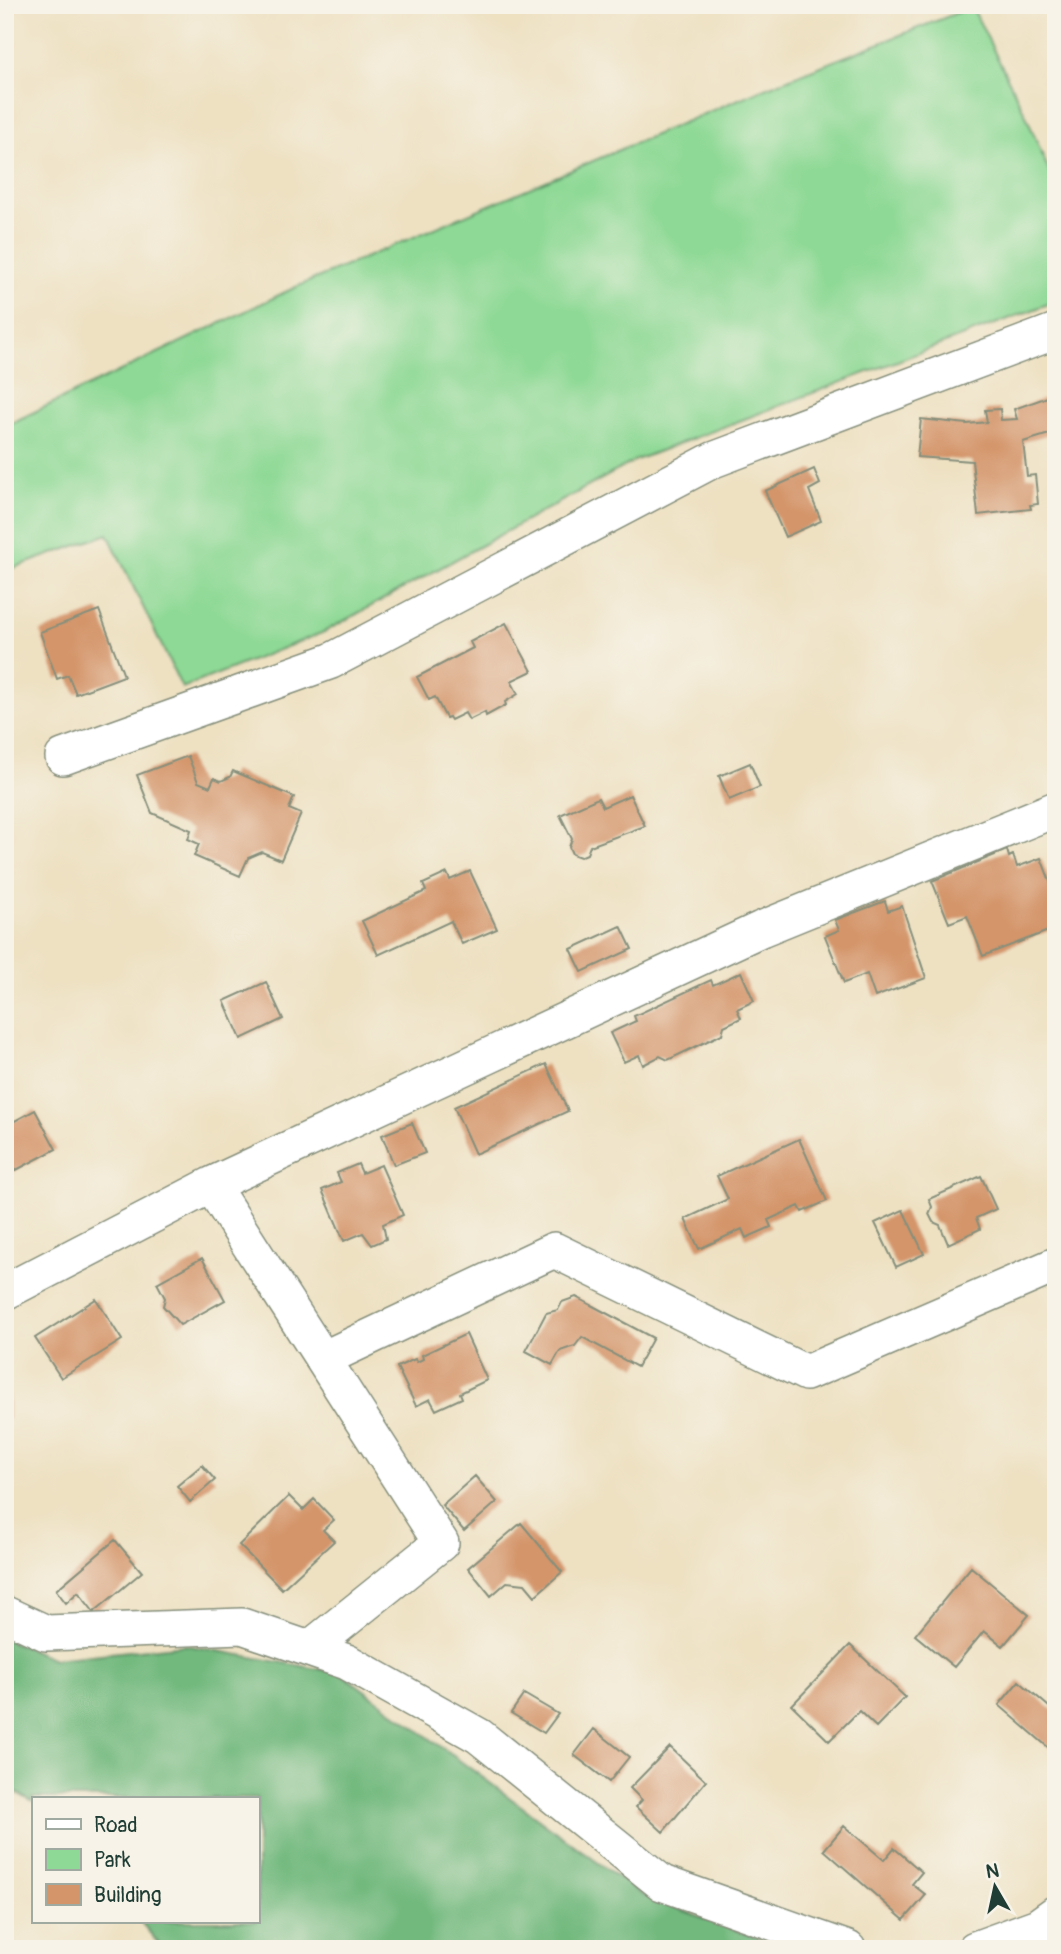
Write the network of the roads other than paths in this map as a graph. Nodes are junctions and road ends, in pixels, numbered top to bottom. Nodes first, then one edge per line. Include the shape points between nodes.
1 (1056, 331) edge
2 (63, 757) dead end
3 (1056, 809) edge
4 (211, 1185) junction
5 (1056, 1265) edge
6 (5, 1292) edge
7 (323, 1359) junction
8 (5, 1614) edge
9 (309, 1649) junction
10 (1050, 1923) edge
11 (848, 1949) edge
12 (975, 1949) edge

1 - 2 street via 713,460 331,662
3 - 4 street via 761,929
4 - 6 street
4 - 7 street
5 - 7 street via 806,1373 554,1250
7 - 9 street via 441,1543
8 - 9 street via 46,1633 242,1626
9 - 11 street via 347,1662 479,1736 662,1883
10 - 12 street

